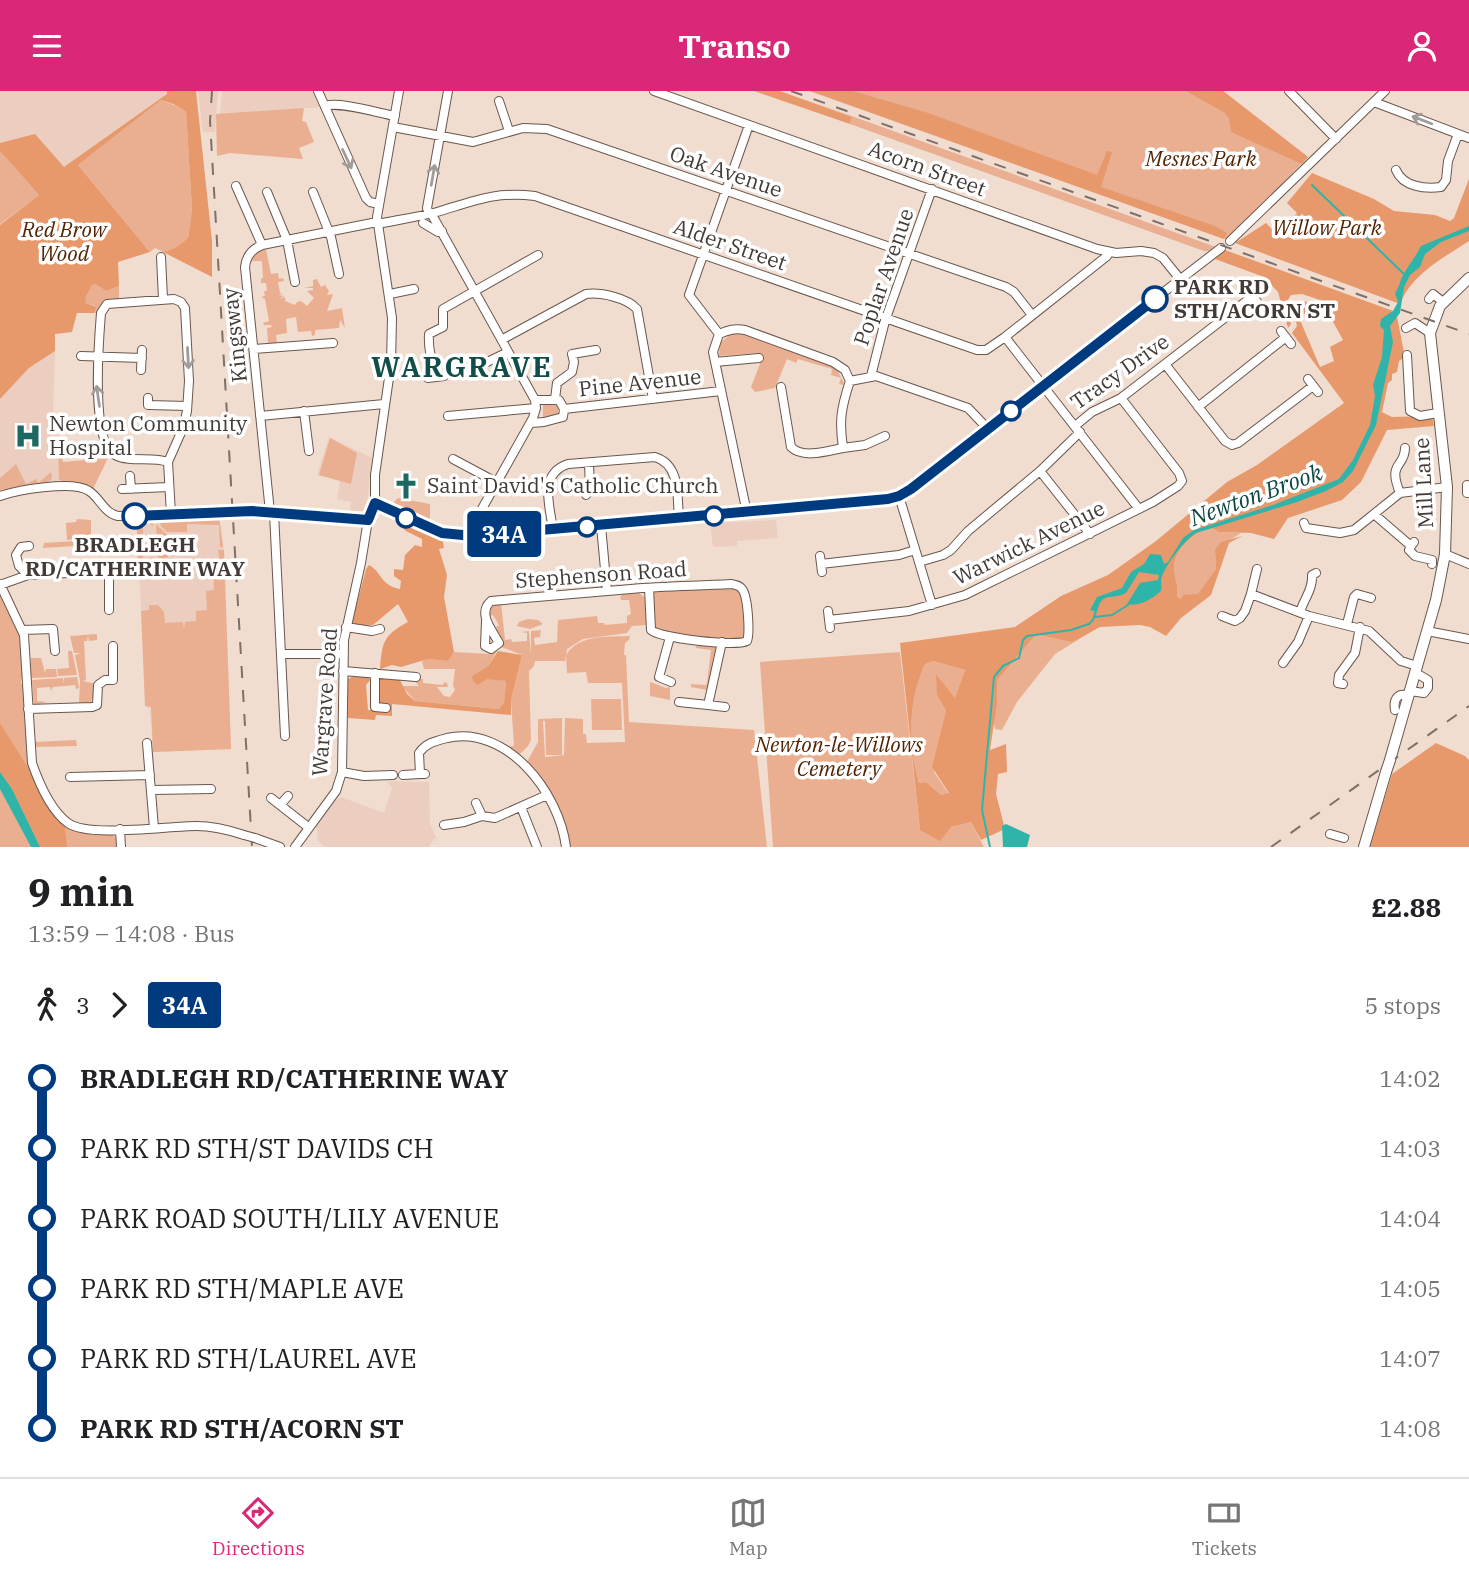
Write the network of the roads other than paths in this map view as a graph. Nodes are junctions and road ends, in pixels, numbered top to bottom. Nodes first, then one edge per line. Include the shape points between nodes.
1 (318, 91) edge
2 (399, 91) edge
3 (448, 91) edge
4 (654, 91) edge
5 (1289, 91) edge
6 (1385, 91) edge
7 (499, 101) dead end
8 (1374, 102) junction
9 (325, 107) junction
10 (395, 116) junction
11 (749, 125) junction
12 (393, 127) junction
13 (509, 131) junction
14 (1458, 134) junction
15 (440, 136) junction
16 (1469, 138) edge
17 (1336, 139) junction
18 (1397, 176) dead end
19 (932, 189) junction
20 (727, 190) junction
21 (267, 192) dead end
22 (313, 192) dead end
23 (226, 197) dead end
24 (379, 204) junction
25 (430, 213) junction
26 (377, 223) junction
27 (423, 223) dead end
28 (329, 231) junction
29 (442, 231) junction
30 (286, 240) junction
31 (1230, 241) dead end
32 (261, 245) junction
33 (1221, 248) dead end
34 (1108, 252) junction
35 (704, 254) junction
36 (910, 254) junction
37 (538, 255) dead end
38 (161, 257) dead end
39 (339, 274) dead end
40 (1469, 278) edge
41 (1180, 279) junction
42 (295, 282) dead end
43 (414, 289) dead end
44 (475, 290) junction
45 (390, 294) junction
46 (1433, 294) dead end
47 (1252, 296) dead end
48 (163, 299) junction
49 (1443, 302) junction
50 (1032, 315) junction
51 (887, 318) junction
52 (1406, 328) dead end
53 (1430, 333) junction
54 (719, 334) junction
55 (1005, 337) junction
56 (1286, 337) dead end
57 (503, 339) junction
58 (333, 343) dead end
59 (254, 349) junction
60 (596, 350) dead end
61 (508, 352) junction
62 (98, 355) junction
63 (81, 356) dead end
64 (760, 358) dead end
65 (486, 360) dead end
66 (1405, 360) dead end
67 (715, 362) junction
68 (1165, 364) junction
69 (141, 370) dead end
70 (871, 376) junction
71 (436, 377) dead end
72 (850, 381) junction
73 (1043, 385) junction
74 (1313, 386) dead end
75 (781, 387) dead end
76 (721, 391) junction
77 (148, 398) dead end
78 (1121, 398) junction
79 (555, 399) junction
80 (653, 399) junction
81 (384, 404) junction
82 (536, 404) junction
83 (187, 406) junction
84 (1198, 407) junction
85 (564, 409) junction
86 (304, 411) junction
87 (1438, 413) junction
88 (260, 416) junction
89 (448, 416) dead end
90 (531, 423) junction
91 (988, 429) junction
92 (1077, 429) junction
93 (885, 436) dead end
94 (843, 448) junction
95 (309, 451) dead end
96 (1407, 454) dead end
97 (453, 459) dead end
98 (168, 463) junction
99 (589, 463) junction
100 (1040, 471) junction
101 (130, 476) dead end
102 (496, 482) junction
103 (169, 487) junction
104 (1447, 488) junction
105 (1400, 493) junction
106 (586, 495) dead end
107 (0, 496) edge
108 (899, 496) junction
109 (375, 503) junction
110 (1139, 509) junction
111 (272, 513) junction
112 (747, 513) junction
113 (171, 514) junction
114 (1375, 515) junction
115 (679, 519) junction
116 (368, 520) junction
117 (601, 526) junction
118 (1305, 528) dead end
119 (552, 530) junction
120 (1090, 534) junction
121 (473, 536) junction
122 (29, 546) dead end
123 (915, 550) junction
124 (1445, 554) junction
125 (919, 562) junction
126 (821, 564) dead end
127 (1432, 564) dead end
128 (1469, 564) edge
129 (1257, 569) dead end
130 (28, 575) junction
131 (1312, 575) dead end
132 (0, 585) edge
133 (649, 588) junction
134 (607, 591) junction
135 (1251, 594) junction
136 (1371, 598) dead end
137 (932, 605) junction
138 (109, 610) dead end
139 (1305, 614) junction
140 (1222, 617) dead end
141 (829, 620) dead end
142 (486, 621) dead end
143 (1347, 624) junction
144 (346, 627) junction
145 (1360, 627) junction
146 (382, 628) dead end
147 (22, 630) junction
148 (1427, 631) junction
149 (670, 637) junction
150 (1469, 639) edge
151 (722, 642) junction
152 (113, 646) dead end
153 (55, 651) dead end
154 (282, 654) junction
155 (342, 654) junction
156 (1283, 663) dead end
157 (1417, 670) junction
158 (343, 671) junction
159 (375, 673) junction
160 (416, 677) dead end
161 (671, 682) dead end
162 (1339, 684) dead end
163 (1409, 694) junction
164 (679, 702) dead end
165 (708, 705) junction
166 (726, 707) dead end
167 (386, 708) dead end
168 (28, 709) junction
169 (1395, 709) dead end
170 (285, 736) dead end
171 (147, 743) dead end
172 (342, 772) junction
173 (150, 775) junction
174 (393, 775) dead end
175 (403, 775) dead end
176 (71, 776) dead end
177 (211, 789) dead end
178 (152, 790) junction
179 (547, 795) junction
180 (288, 796) dead end
181 (271, 798) dead end
182 (476, 803) dead end
183 (280, 805) junction
184 (521, 807) junction
185 (482, 816) junction
186 (444, 825) dead end
187 (308, 827) junction
188 (154, 828) junction
189 (120, 829) junction
190 (1337, 836) dead end
191 (1334, 846) edge
192 (121, 847) edge
193 (280, 847) edge
194 (295, 847) edge
195 (537, 847) edge
196 (566, 847) edge
197 (1364, 847) edge

1 - 9 street
2 - 10 street, Wargrave Road
3 - 15 street
4 - 11 street, Acorn Street
5 - 17 street
6 - 8 street
7 - 13 street
14 -> 8 street
8 - 17 street
9 - 10 street via 339,105
9 -> 24 street via 366,198
10 - 12 street, Wargrave Road
11 - 19 street, Acorn Street
11 - 20 street
12 - 15 street, Oak Avenue
12 - 24 street, Wargrave Road
13 - 15 street, Oak Avenue via 473,142
13 - 20 street, Oak Avenue via 547,129
14 - 16 street
14 - 18 street via 1441,187 1419,187
25 -> 15 street
17 - 31 street
19 - 34 street, Acorn Street
19 - 36 street, Poplar Avenue
20 - 35 street
20 - 36 street, Oak Avenue
21 - 30 street
22 - 28 street
23 - 32 street via 237,189
24 - 26 street, Wargrave Road
25 - 26 street, Alder Street
25 - 29 street
25 - 35 street, Alder Street via 483,197 535,196
26 - 28 street, Alder Street
26 - 45 street, Wargrave Road
27 - 29 street
28 - 30 street, Alder Street
28 - 39 street
29 - 44 street
30 - 32 street, Alder Street
30 - 42 street
32 - 59 street, Kingsway via 250,254 245,267
33 - 41 street
34 - 41 street, Acorn Street via 1154,253
34 - 50 street, Alder Street
35 - 51 street, Alder Street
35 - 54 street via 689,298
36 - 50 street, Oak Avenue via 1011,289
36 - 51 street, Poplar Avenue
37 - 44 street
38 - 48 street
40 - 49 main road, Mill Lane
41 - 73 street
43 - 45 street
44 - 57 street
44 - 71 street via 443,309 442,329 429,334 429,357
45 - 81 street, Wargrave Road via 393,342
46 - 49 street
47 - 68 street, Tracy Drive
48 - 62 street via 105,306
48 -> 83 street via 178,300 185,308
49 - 53 main road, Mill Lane
50 - 55 street, Alder Street
51 - 55 street, Alder Street via 980,350
51 - 70 street, Poplar Avenue
52 - 53 street via 1417,321
53 - 87 main road, Mill Lane
54 - 67 street
54 - 72 street via 742,329 820,356 845,370
55 - 73 street
56 - 84 street
57 - 61 street
57 - 80 street via 586,294 630,303 637,309
58 - 59 street
59 - 88 street, Kingsway
60 - 79 street via 572,353 572,372 557,383
61 - 65 street
61 - 82 street
62 - 63 street
62 - 69 street via 142,354
98 -> 62 street via 117,457 110,451 97,393
64 - 67 street
66 - 87 street via 1410,411 1420,416
67 - 76 street
68 - 78 street, Tracy Drive
68 - 84 street
70 - 72 street
70 - 91 street via 968,408
72 - 94 street via 839,425
73 - 91 street
73 - 92 street
74 - 84 street via 1235,445 1225,441
75 - 94 street via 793,450
76 - 80 street, Pine Avenue
76 - 112 street
77 - 83 street via 148,405
78 - 92 street, Tracy Drive via 1092,412
78 - 110 street, Warwick Avenue via 1182,478 1178,487
79 - 82 street, Pine Avenue
79 - 85 street, Pine Avenue
80 - 85 street, Pine Avenue
81 - 86 street
81 - 109 street, Wargrave Road
82 - 89 street, Pine Avenue
82 - 90 street
83 - 98 street
85 - 90 street, Pine Avenue via 560,419
86 - 88 street
86 - 95 street
87 - 104 main road, Mill Lane
88 - 111 street, Kingsway
90 - 102 street
91 - 108 street
92 - 100 street, Tracy Drive
92 - 110 street
93 - 94 street
96 - 105 street via 1394,474
97 - 102 street
98 - 103 street
99 - 106 street via 590,490
99 - 115 street via 665,460 675,477
99 - 119 street via 568,464 551,475 547,487
100 - 120 street
100 - 125 street, Tracy Drive via 951,550
101 - 103 street via 127,489
102 - 121 street via 474,523
103 - 113 street
104 - 105 street
104 - 124 main road, Mill Lane
105 - 114 street
107 - 113 street via 78,487 89,491 114,516
108 - 112 street
108 - 123 street
109 - 116 street, Wargrave Road
109 - 121 street via 442,533
110 - 120 street, Warwick Avenue
111 - 113 street
111 - 116 street
111 - 154 street, Kingsway
112 - 115 street
114 - 118 street via 1354,530 1340,533
114 - 127 street via 1413,544 1409,550 1415,556
115 - 117 street
116 - 144 street, Wargrave Road
117 - 119 street
117 - 134 street
119 - 121 street
120 - 137 street, Warwick Avenue via 965,595
122 - 130 street via 21,547 16,555
123 - 125 street
123 - 126 street
124 - 128 street
124 - 148 main road, Mill Lane
125 - 137 street
129 - 135 street
130 - 132 street
130 - 138 street via 109,571
131 - 139 street via 1313,585 1304,599
132 - 147 street
133 - 134 street, Stephenson Road
133 - 149 street via 651,630
133 - 151 street, Stephenson Road via 736,585 744,592 749,637 741,643
134 - 142 street, Stephenson Road via 491,601
135 - 139 street
135 - 140 street via 1236,623
136 - 143 street via 1353,595
137 - 141 street, Warwick Avenue
139 - 143 street
139 - 156 street via 1298,642
143 - 145 street
144 - 146 street
144 - 155 street, Wargrave Road
145 - 157 street
145 - 162 street via 1355,653 1339,675
147 - 153 street via 53,629
147 - 168 street
148 - 150 street
148 - 157 main road, Mill Lane
149 - 151 street
149 - 161 street via 659,677
151 - 165 street
152 - 168 street via 113,680 98,685 97,705
154 - 155 street
154 - 170 street, Kingsway
155 - 158 street, Wargrave Road
157 - 163 main road, Mill Lane
157 - 163 street via 1426,677 1428,688 1424,693
158 - 159 street
158 - 172 street, Wargrave Road
159 - 160 street
159 - 167 street via 375,708
163 - 169 street, Mill Lane via 1397,697
163 - 197 main road, Mill Lane, bridge
164 - 165 street
165 - 166 street
168 - 189 street via 32,763 56,810 68,824
171 - 173 street
172 - 174 street
172 - 187 street, Wargrave Road via 336,791
173 - 176 street
173 - 178 street
175 - 179 street via 422,774 418,755 433,741 473,736 490,741 519,761
177 - 178 street
178 - 188 street
179 - 184 street
179 - 196 street
180 - 183 street
181 - 183 street
182 - 185 street
183 - 187 street
184 - 185 street via 495,818
184 - 195 street
185 - 186 street
187 - 194 street, Wargrave Road
188 - 189 street
188 - 193 street, bridge via 207,827
189 - 192 street
190 - 191 street

